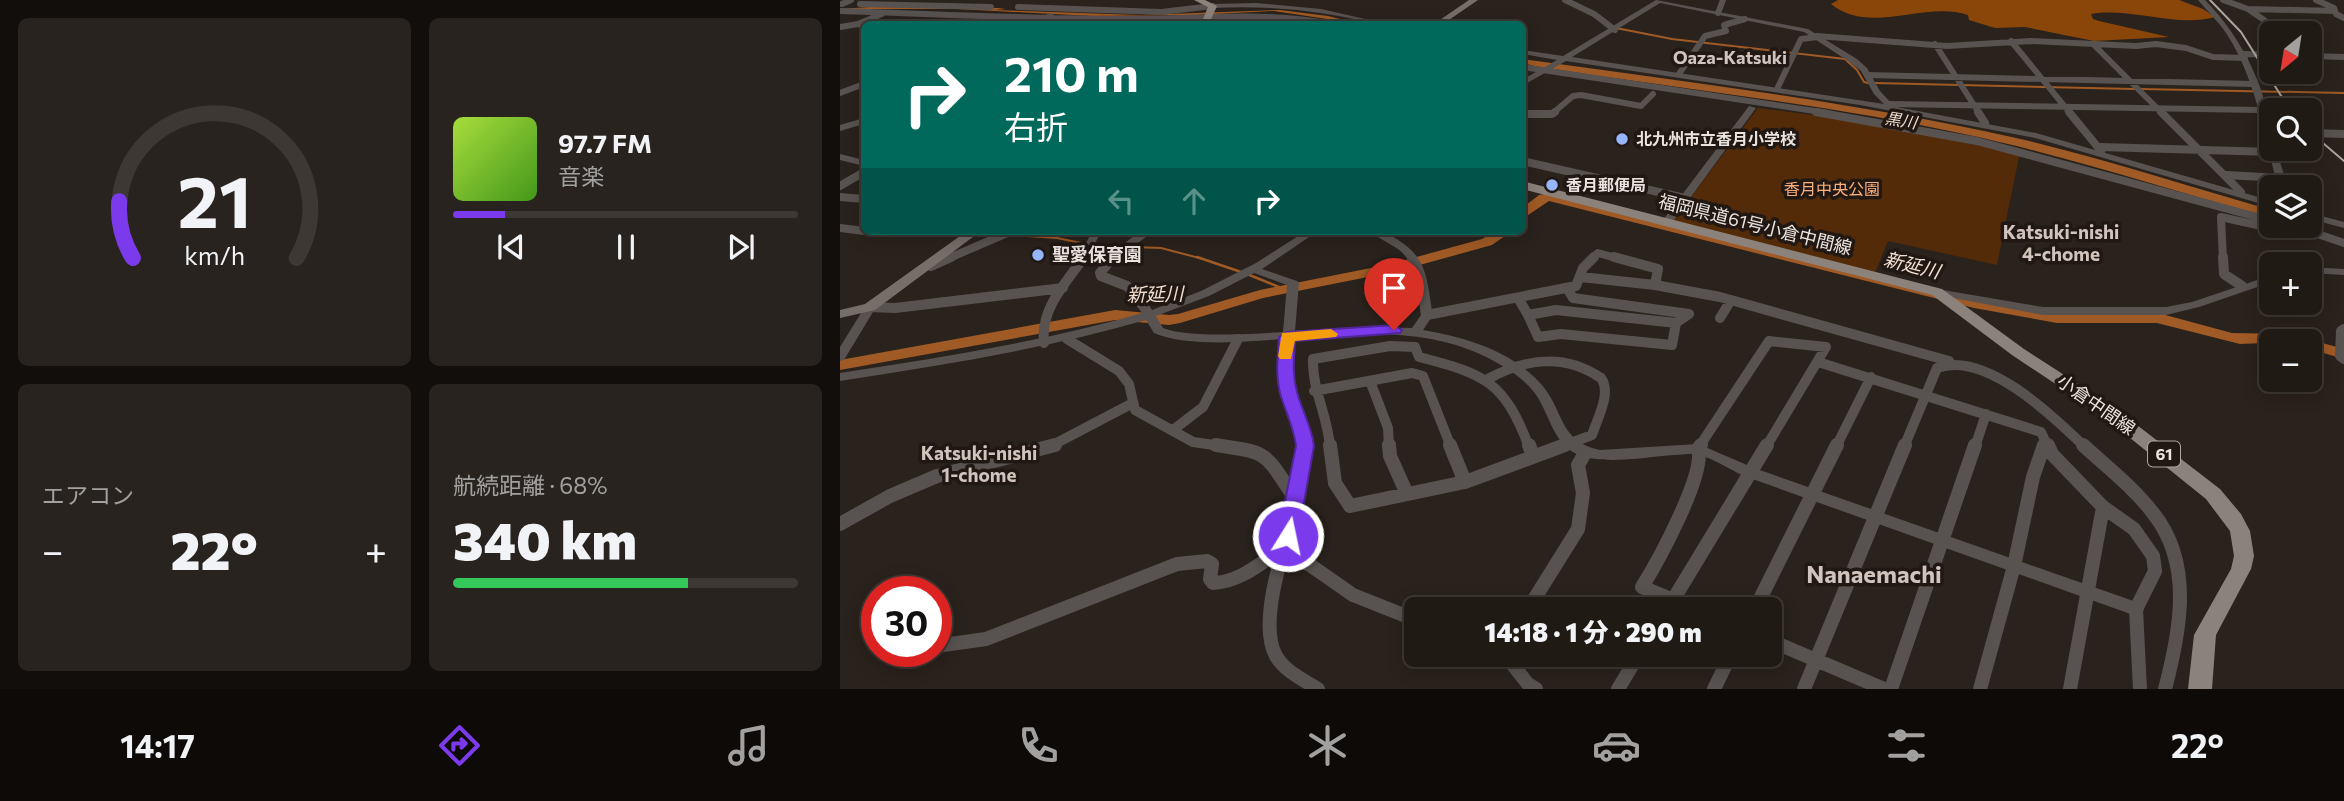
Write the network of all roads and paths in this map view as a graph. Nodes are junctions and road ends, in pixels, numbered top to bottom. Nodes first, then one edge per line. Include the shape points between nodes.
1 (851, 0) edge
2 (1198, 0) edge
3 (1474, 0) edge
4 (1565, 0) edge
5 (1659, 0) edge
6 (1723, 0) edge
7 (2201, 0) edge
8 (2223, 0) edge
9 (2316, 0) edge
10 (2333, 0) edge
11 (2344, 4) edge
12 (902, 5) junction
13 (841, 6) edge
14 (976, 7) junction
15 (2248, 9) junction
16 (862, 11) junction
17 (887, 12) junction
18 (967, 13) junction
19 (1718, 13) junction
20 (1209, 15) edge
21 (2341, 15) edge
22 (1051, 16) junction
23 (1231, 16) junction
24 (1745, 19) junction
25 (840, 20) edge
26 (870, 21) edge
27 (1040, 21) edge
28 (1124, 21) edge
29 (1149, 21) edge
30 (1230, 21) edge
31 (1314, 21) edge
32 (1372, 21) edge
33 (1442, 21) edge
34 (2266, 21) edge
35 (861, 25) edge
36 (840, 27) edge
37 (1613, 29) junction
38 (1817, 37) junction
39 (2011, 41) junction
40 (1935, 44) junction
41 (2093, 44) junction
42 (1526, 53) edge
43 (2259, 55) edge
44 (2245, 56) junction
45 (2322, 56) edge
46 (2344, 57) edge
47 (1559, 60) junction
48 (1526, 68) edge
49 (1542, 70) junction
50 (1679, 74) dead end
51 (1566, 75) junction
52 (1867, 75) junction
53 (1956, 77) junction
54 (2042, 79) junction
55 (1526, 80) edge
56 (2130, 81) junction
57 (2253, 84) junction
58 (861, 85) edge
59 (1778, 87) dead end
60 (840, 93) edge
61 (1653, 94) junction
62 (1973, 104) junction
63 (1887, 106) junction
64 (2065, 106) junction
65 (2259, 106) edge
66 (1784, 107) junction
67 (1752, 108) junction
68 (2158, 108) junction
69 (2259, 110) edge
70 (1526, 114) edge
71 (861, 122) edge
72 (1985, 123) dead end
73 (840, 128) edge
74 (2322, 133) edge
75 (2344, 134) edge
76 (2259, 149) edge
77 (2200, 150) junction
78 (840, 158) edge
79 (861, 162) edge
80 (1526, 162) edge
81 (861, 174) edge
82 (2226, 175) junction
83 (2259, 180) edge
84 (840, 186) edge
85 (1526, 186) edge
86 (2241, 192) dead end
87 (840, 197) edge
88 (1685, 198) junction
89 (861, 199) edge
90 (2259, 200) edge
91 (2259, 217) edge
92 (2322, 219) edge
93 (1667, 222) junction
94 (2259, 225) edge
95 (2344, 225) edge
96 (840, 228) edge
97 (861, 229) edge
98 (970, 235) edge
99 (1000, 235) edge
100 (1095, 235) edge
101 (1143, 235) edge
102 (1296, 235) edge
103 (1308, 235) edge
104 (1381, 235) edge
105 (840, 236) edge
106 (2322, 236) edge
107 (2344, 243) edge
108 (931, 265) junction
109 (1249, 268) junction
110 (2322, 271) edge
111 (2343, 273) edge
112 (1581, 277) junction
113 (2259, 281) edge
114 (1655, 285) junction
115 (2242, 286) junction
116 (1063, 288) junction
117 (1567, 288) junction
118 (1937, 292) junction
119 (1518, 298) junction
120 (1731, 300) junction
121 (870, 307) junction
122 (1147, 313) junction
123 (840, 314) edge
124 (1427, 315) junction
125 (1528, 315) junction
126 (1720, 318) dead end
127 (1676, 323) junction
128 (2344, 329) edge
129 (1416, 332) junction
130 (1287, 337) junction
131 (1067, 339) junction
132 (1238, 339) junction
133 (1044, 341) junction
134 (840, 358) edge
135 (2344, 359) edge
136 (1818, 362) junction
137 (1953, 363) junction
138 (1511, 365) junction
139 (840, 371) edge
140 (840, 377) edge
141 (1871, 377) junction
142 (1486, 380) junction
143 (1370, 381) junction
144 (1314, 391) junction
145 (1926, 394) junction
146 (1131, 404) junction
147 (1986, 414) junction
148 (1173, 430) junction
149 (2045, 441) junction
150 (1567, 443) junction
151 (1698, 449) junction
152 (1585, 453) junction
153 (1533, 456) junction
154 (1749, 472) junction
155 (1465, 481) junction
156 (1407, 494) junction
157 (1812, 494) junction
158 (1294, 498) junction
159 (2102, 507) junction
160 (1293, 513) joint
161 (1875, 517) junction
162 (840, 524) edge
163 (1941, 541) junction
164 (2014, 566) junction
165 (2087, 592) junction
166 (1536, 597) edge
167 (1658, 597) edge
168 (1675, 597) edge
169 (1761, 597) edge
170 (2136, 609) junction
171 (1404, 615) edge
172 (952, 645) edge
173 (1782, 646) edge
174 (1816, 660) junction
175 (1514, 667) edge
176 (1631, 667) edge
177 (1725, 667) edge
178 (1318, 689) edge
179 (1536, 689) edge
180 (1618, 689) edge
181 (1714, 689) edge
182 (1804, 689) edge
183 (1884, 689) edge
184 (1891, 689) edge
185 (1980, 689) edge
186 (2070, 689) edge
187 (2140, 689) edge
188 (2165, 689) edge
189 (2200, 689) edge

1 - 13 street
2 - 20 main road
3 - 33 main road
4 - 37 street
5 - 19 street
5 - 37 street
6 - 19 street
7 - 44 street via 2232,32
8 - 15 street
9 - 21 street
10 - 11 street
12 - 13 street
12 - 14 street
12 - 17 street
13 - 16 street
14 - 18 street
14 - 20 street
15 - 21 street
15 - 34 street
16 - 17 street
16 - 25 street
17 - 18 street
17 - 26 street
18 - 22 street
19 - 24 street
20 - 23 street
20 - 29 street
20 - 32 street via 1296,7
22 - 27 street
22 - 28 street
23 - 30 street
23 - 31 street
24 - 38 street via 1802,29
24 - 50 street via 1724,25 1726,31 1705,36
35 - 36 street
37 - 47 street
38 - 40 street
38 - 52 street via 1846,54
38 - 59 street via 1801,40
39 - 40 street
39 - 41 street
39 - 54 street
40 - 53 street
41 - 44 street via 2172,46 2213,57
41 - 56 street
42 - 47 street
43 - 44 street
44 - 57 street
45 - 46 street
47 - 49 street
47 - 63 street
48 - 49 street
49 - 51 street
49 - 55 street
51 - 61 street
51 - 66 street
52 - 53 street
52 - 63 street
53 - 54 street
53 - 62 street
54 - 56 street
54 - 64 street
56 - 57 street
56 - 68 street
57 - 65 street
58 - 60 street
61 - 67 street
61 - 70 street via 1641,106 1573,96 1552,114
62 - 63 street
62 - 64 street
62 - 72 street
63 - 90 street via 2036,136
64 - 68 street
64 - 77 street via 2100,149
66 - 67 street
66 - 91 street via 1977,141
67 - 88 street
68 - 69 street
68 - 77 street
71 - 73 street
74 - 75 street
76 - 77 street
77 - 82 street
78 - 79 street
80 - 88 street
81 - 84 street
82 - 83 street
82 - 86 street
85 - 93 main road, 福岡県道61号小倉中間線 / 61
87 - 89 street
88 - 93 street
92 - 95 street
93 - 118 main road, 福岡県道61号小倉中間線 / 61
94 - 115 street via 2221,217 2224,274
96 - 97 street
97 - 105 street
98 - 108 main road
99 - 108 street
100 - 116 street
101 - 122 street via 1111,256 1100,273 1127,286
102 - 109 street
103 - 109 street via 1280,255
104 - 124 street via 1417,261
106 - 107 street
108 - 121 main road
109 - 122 street via 1209,292
109 - 130 street via 1293,287
110 - 111 street
112 - 114 street
112 - 114 street via 1583,268 1598,253 1658,269
112 - 117 street via 1576,286
113 - 115 street
114 - 120 street
115 - 118 street via 2196,305 2137,312 2043,311
116 - 121 street
116 - 133 street via 1041,326
117 - 119 street
117 - 127 street via 1573,298 1689,314
118 - 189 main road, 小倉中間線 / 61 via 2105,408 2226,508 2242,539 2245,558 2240,576 2205,635
119 - 124 street
119 - 125 street
120 - 126 street
120 - 137 street
121 - 123 main road
121 - 134 street
122 - 131 street
122 - 132 street via 1164,333
122 - 133 street
124 - 129 street
125 - 127 street via 1556,310
125 - 127 street via 1538,337 1560,334 1672,345
128 - 135 street via 2340,356
129 - 130 street
129 - 138 street via 1478,348
130 - 132 street
130 - 158 street via 1288,392 1305,446
131 - 133 street
131 - 146 street via 1088,348 1124,377
132 - 148 street via 1203,407
133 - 139 street
133 - 140 street
136 - 141 street
136 - 151 street via 1826,347 1769,341
136 - 154 street
137 - 145 street via 1937,368
137 - 188 street via 1990,376 2039,405 2156,516 2179,568 2174,655
138 - 142 street
138 - 150 street via 1546,399
138 - 150 street via 1570,362 1604,382 1592,435
141 - 145 street
141 - 157 street
142 - 144 street via 1419,357 1415,346 1390,346 1313,359
142 - 153 street via 1511,404
143 - 144 street
143 - 155 street via 1412,373 1423,376
143 - 156 street via 1388,428 1390,456
144 - 156 street via 1328,424 1329,468 1336,490 1350,506
145 - 147 street
145 - 161 street
146 - 148 street
146 - 162 street via 1061,443 937,476
147 - 149 street via 2041,432
147 - 163 street
148 - 158 street via 1193,442 1267,456
149 - 159 street
149 - 164 street
150 - 152 street
150 - 153 street
151 - 152 street
151 - 154 street
151 - 167 street via 1701,458 1679,519 1642,587
152 - 166 street via 1578,465 1583,493 1578,529
153 - 155 street
154 - 157 street
154 - 168 street
155 - 156 street
157 - 161 street
157 - 169 street
158 - 160 street
159 - 165 street
159 - 170 street via 2134,529 2153,556 2155,571
160 - 178 street via 1275,594 1273,651 1288,670
161 - 163 street
161 - 174 street
163 - 164 street
163 - 184 street
164 - 165 street
164 - 185 street
165 - 170 street
165 - 186 street
170 - 187 street
171 - 172 street, bridge via 1353,595 1293,558 1269,558 1245,575 1222,583 1210,579 1212,564 1207,561 1177,564 986,639
173 - 174 street
174 - 182 street
174 - 183 street
175 - 179 street
176 - 180 street
177 - 181 street

